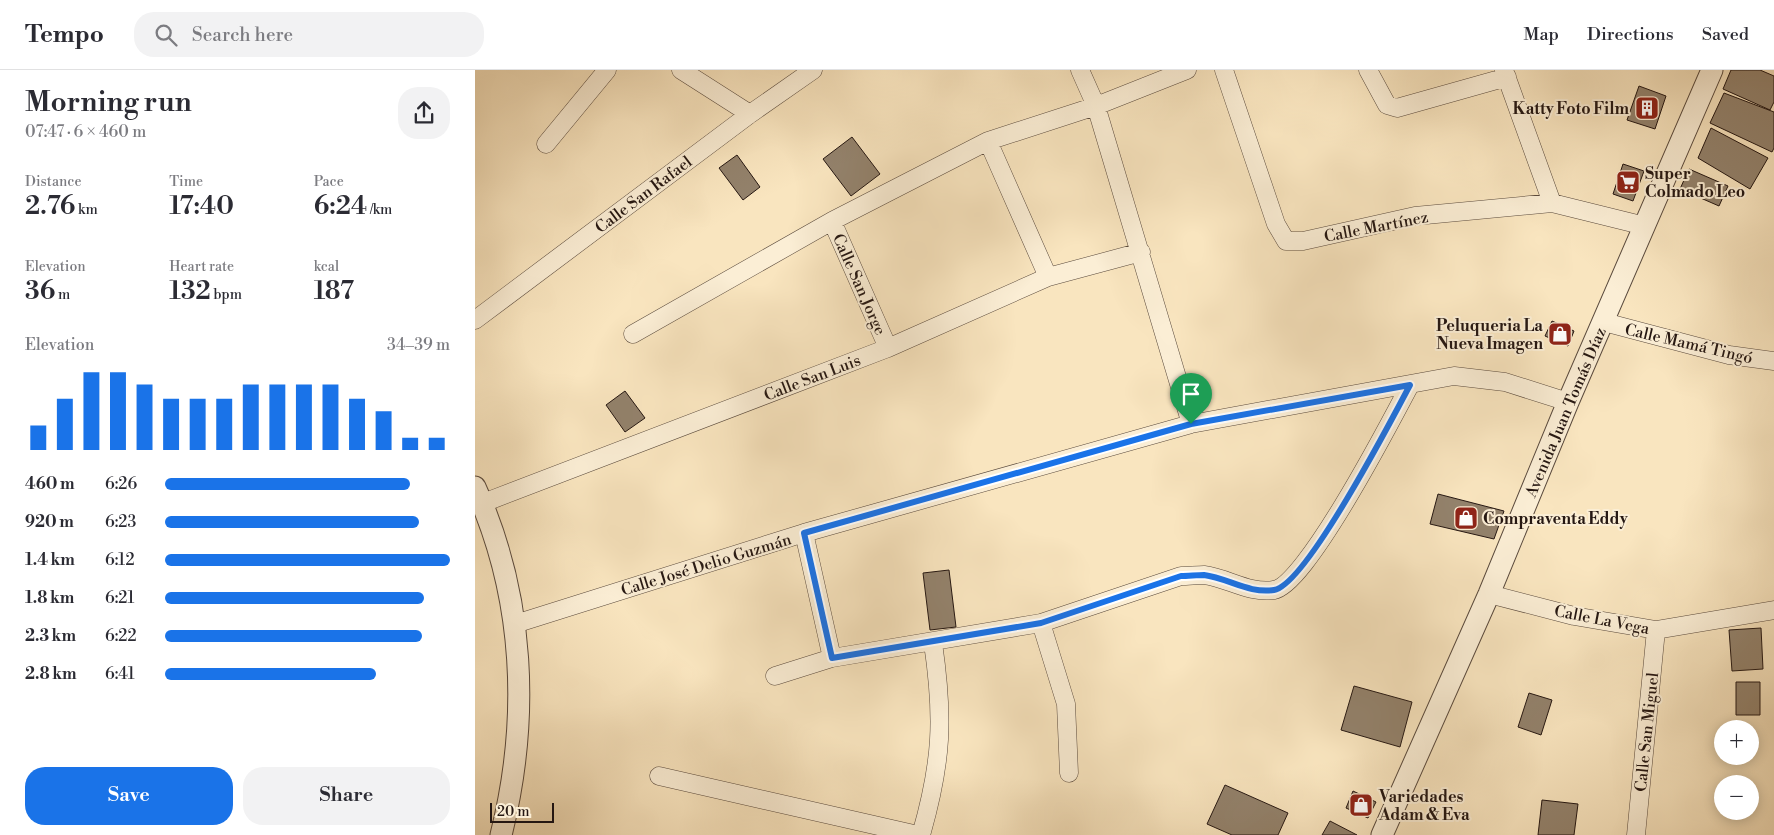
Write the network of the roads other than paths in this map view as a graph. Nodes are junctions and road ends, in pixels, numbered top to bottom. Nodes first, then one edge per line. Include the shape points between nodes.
1 (607, 70) edge
2 (681, 70) edge
3 (813, 70) edge
4 (1080, 70) edge
5 (1187, 70) edge
6 (1224, 70) edge
7 (1369, 70) edge
8 (1712, 70) edge
9 (1506, 74) edge
10 (1096, 106) junction
11 (750, 114) junction
12 (988, 142) junction
13 (547, 144) dead end
14 (1551, 203) junction
15 (832, 221) junction
16 (1645, 226) junction
17 (1141, 252) junction
18 (1048, 277) junction
19 (475, 320) edge
20 (1603, 322) junction
21 (633, 334) dead end
22 (888, 348) junction
23 (1774, 362) edge
24 (1410, 385) junction
25 (1568, 402) junction
26 (1191, 424) junction
27 (479, 495) edge
28 (804, 533) junction
29 (1489, 594) junction
30 (1774, 610) edge
31 (1041, 623) junction
32 (515, 624) junction
33 (1656, 630) junction
34 (933, 643) junction
35 (832, 658) junction
36 (775, 676) dead end
37 (1069, 773) dead end
38 (659, 776) dead end
39 (501, 835) edge
40 (920, 835) edge
41 (1382, 835) edge
42 (1636, 835) edge

1 - 13 street
2 - 11 street
3 - 11 street, Calle San Rafael
4 - 10 street
5 - 10 street
6 - 14 street, Calle Martínez via 1276,224 1286,241 1303,241 1415,216
7 - 9 street via 1387,105 1397,108
8 - 16 street, Avenida Juan Tomás Díaz
9 - 14 street
10 - 12 street
10 - 17 street
11 - 19 street, Calle San Rafael
12 - 15 street
12 - 18 street
14 - 16 street, Calle Martínez
15 - 21 street
15 - 22 street, Calle San Jorge
16 - 20 street, Avenida Juan Tomás Díaz
17 - 18 street, Calle San Luis
17 - 26 street
18 - 22 street, Calle San Luis
20 - 23 street, Calle Mamá Tingó
20 - 25 street, Avenida Juan Tomás Díaz
22 - 27 street, Calle San Luis
24 - 25 street, Calle José Delio Guzmán via 1454,376 1505,382
24 - 26 street, Calle José Delio Guzmán
24 - 31 street via 1356,487 1294,577 1276,590 1250,589 1204,575 1181,576
25 - 29 street, Avenida Juan Tomás Díaz
26 - 28 street, Calle José Delio Guzmán
27 - 32 street via 502,563
28 - 32 street, Calle José Delio Guzmán
28 - 35 street
29 - 33 street, Calle La Vega via 1574,616
29 - 41 street, Avenida Juan Tomás Díaz
30 - 33 street, Calle La Vega
31 - 34 street
31 - 37 street via 1066,704
32 - 39 street via 519,666 518,751
33 - 42 street, Calle San Miguel
34 - 35 street
34 - 40 street via 940,688 941,739 935,788
35 - 36 street
38 - 40 street

